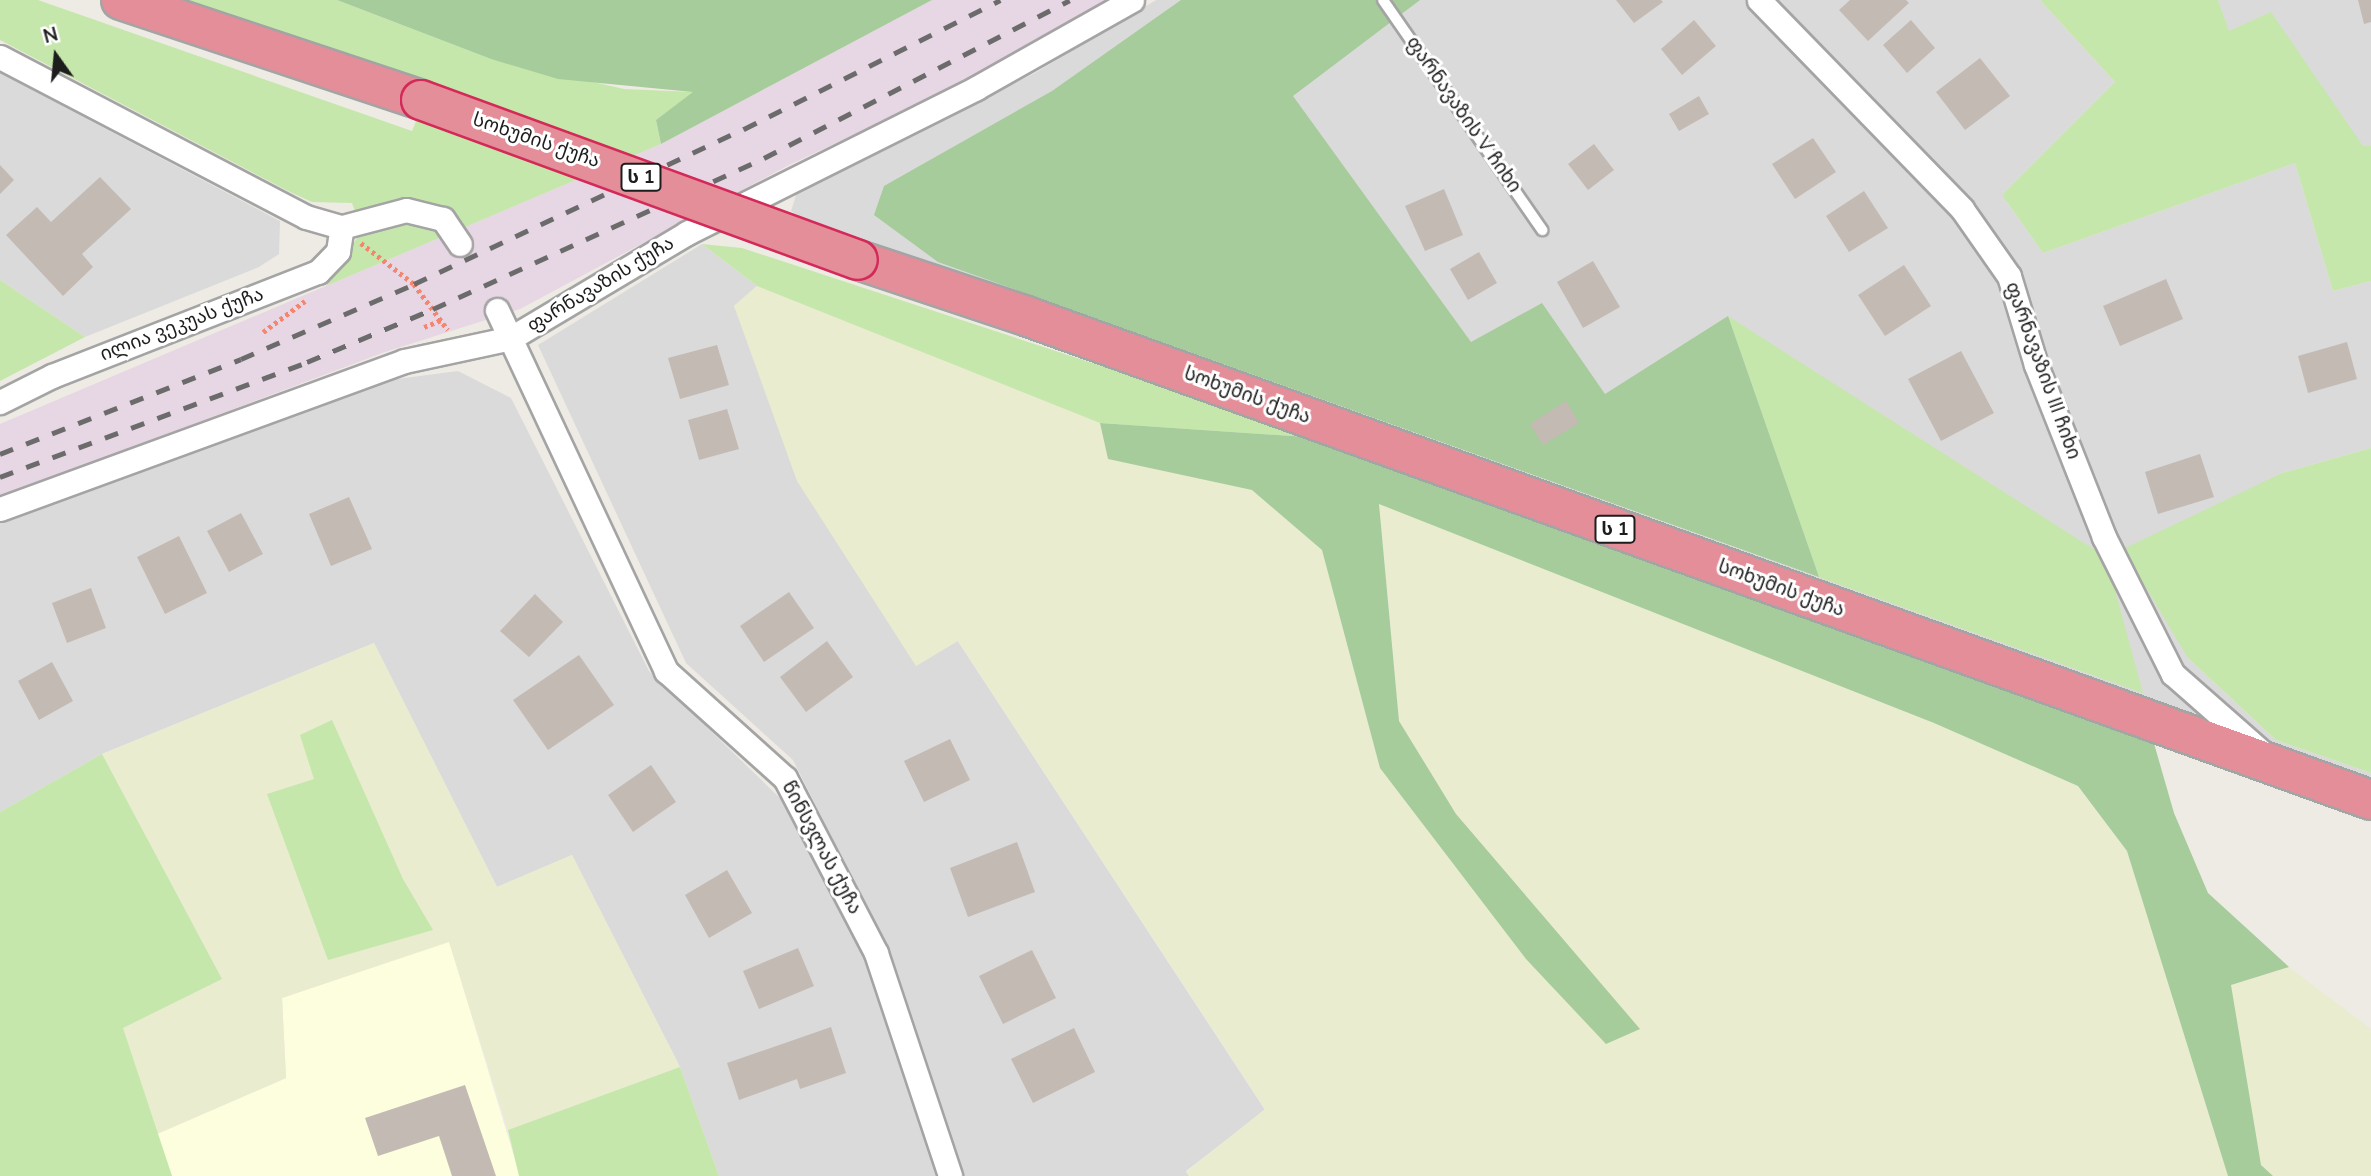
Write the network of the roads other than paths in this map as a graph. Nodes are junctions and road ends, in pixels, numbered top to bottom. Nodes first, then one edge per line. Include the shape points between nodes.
1 (121, 0) edge
2 (1132, 0) edge
3 (1383, 0) edge
4 (1759, 0) edge
5 (0, 57) edge
6 (342, 227) junction
7 (1542, 230) dead end
8 (460, 244) dead end
9 (497, 310) dead end
10 (511, 338) junction
11 (0, 402) edge
12 (0, 509) edge
13 (2281, 769) junction
14 (2371, 800) edge
15 (950, 1176) edge

1 - 13 highway, სოხუმის ქუჩა / ს 1, bridge via 421,100
2 - 10 street, ფარნავაზის ქუჩა via 976,88 687,233 547,321
3 - 7 lane, ფარნავაზის V ჩიხი
4 - 13 street, ფარნავაზის III ჩიხი via 1962,209 2009,276 2036,365 2104,537 2173,674
5 - 6 street via 306,217
6 - 8 street via 406,210 443,219
6 - 11 street, ილია ვეკუას ქუჩა via 338,251 318,272 52,376
9 - 10 street, წინსვლას ქუჩა
10 - 12 street, ფარნავაზის ქუჩა via 404,361
10 - 15 street, წინსვლას ქუჩა via 666,671 785,778 798,801 876,953
13 - 14 highway, სოხუმის ქუჩა / ს 1

